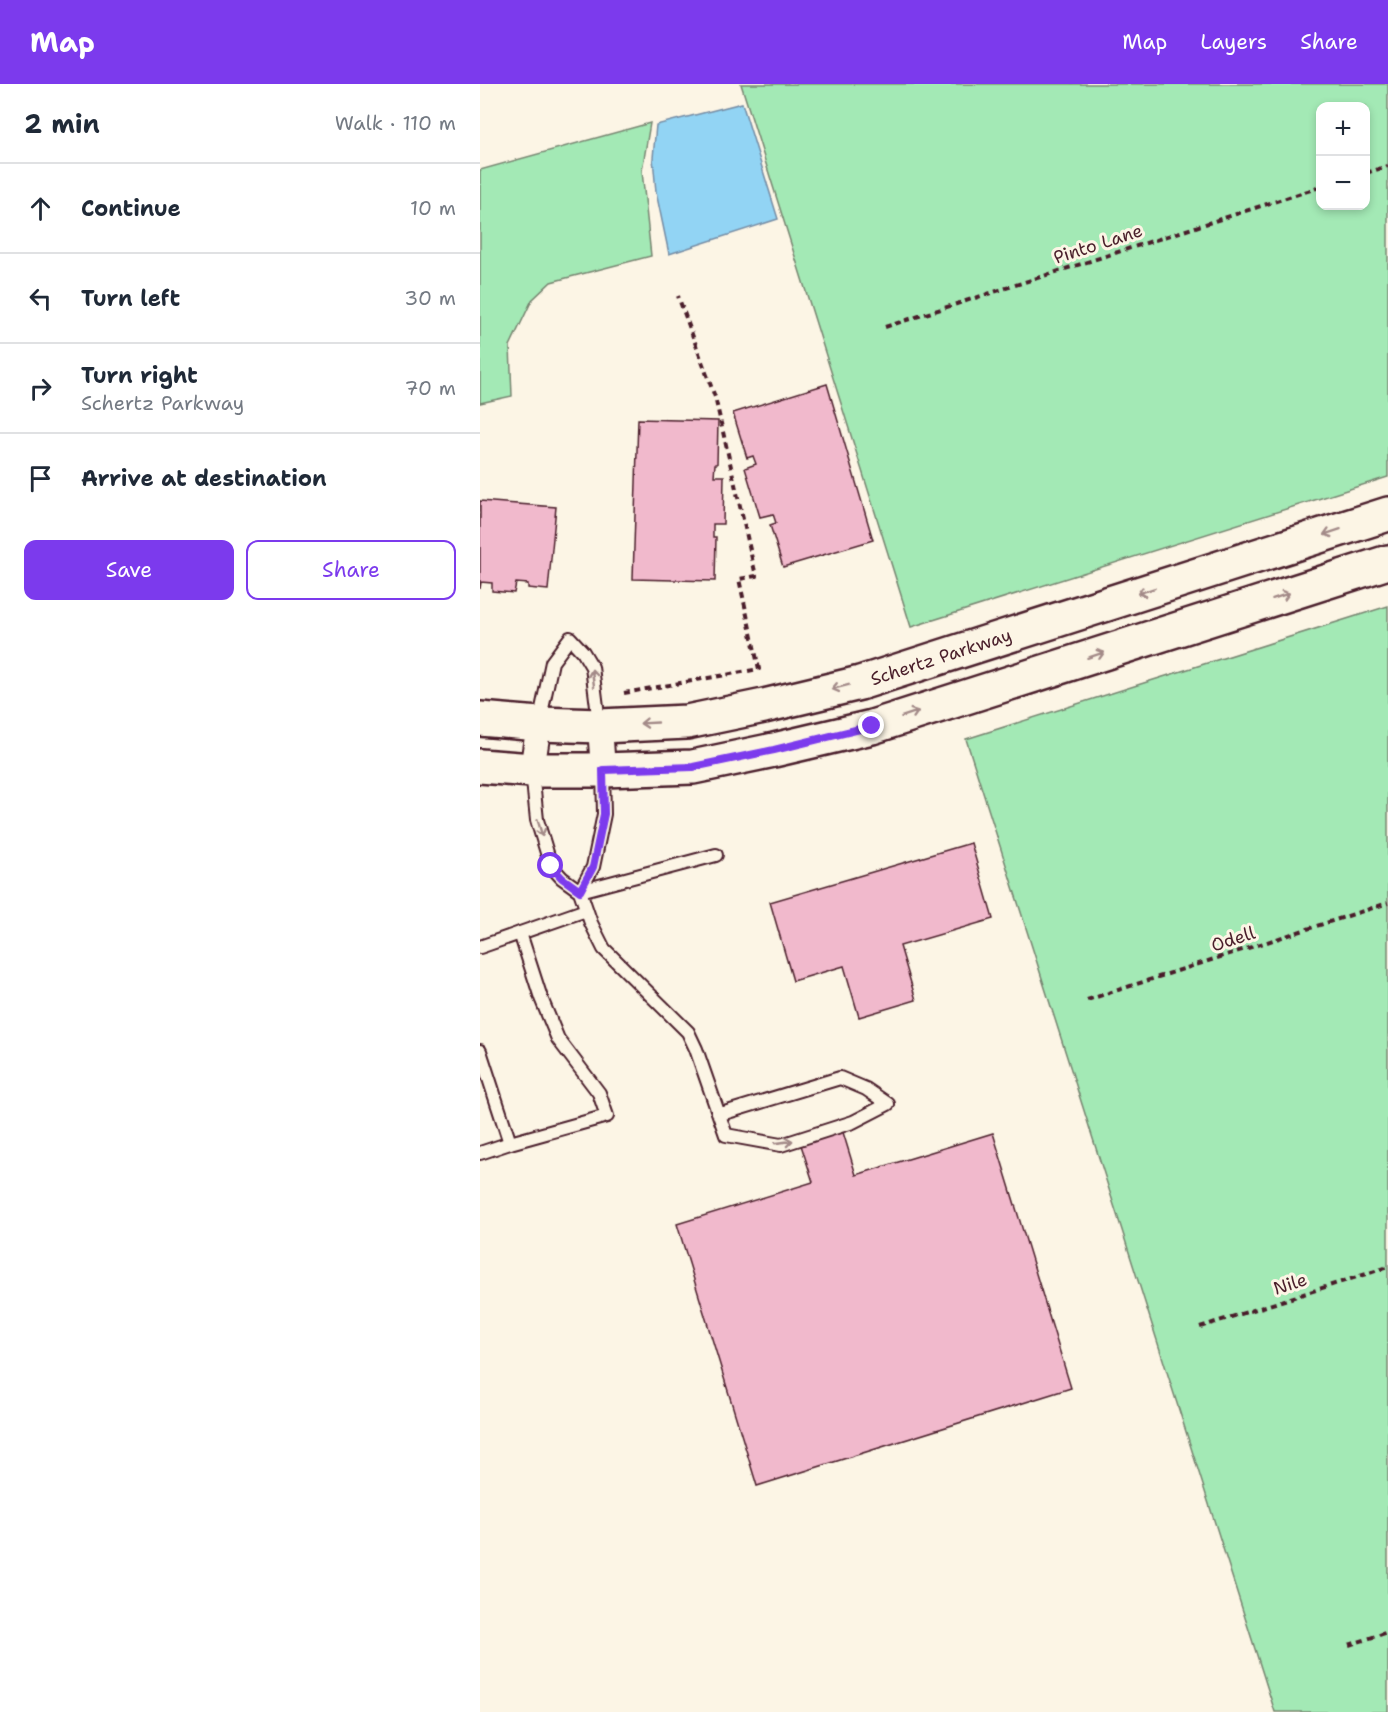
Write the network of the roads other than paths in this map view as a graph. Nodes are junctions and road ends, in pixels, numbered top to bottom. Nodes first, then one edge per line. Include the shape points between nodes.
1 (1388, 514) edge
2 (1388, 562) edge
3 (602, 714) junction
4 (480, 719) edge
5 (539, 724) junction
6 (480, 766) edge
7 (532, 770) junction
8 (603, 770) junction
9 (716, 855) dead end
10 (580, 891) junction
11 (586, 910) junction
12 (520, 933) junction
13 (480, 947) edge
14 (480, 1051) edge
15 (720, 1114) junction
16 (510, 1143) junction
17 (480, 1153) edge

1 -> 3 main road, Schertz Parkway via 860,683 687,722
8 -> 2 main road via 693,767 872,726
3 - 5 main road, Schertz Parkway
3 -> 5 lane via 592,668 570,638 552,662
3 - 8 street
4 - 5 main road, Schertz Parkway
5 - 7 street
6 - 7 main road
7 - 8 main road
7 -> 10 lane via 537,820 551,866
8 - 10 lane via 604,814 593,867
9 - 10 lane
10 - 11 lane
11 - 12 lane
11 - 15 lane via 604,949 688,1032
12 - 13 lane
12 - 16 lane via 558,1039 599,1094 607,1116
14 - 16 lane
15 -> 15 lane via 726,1135 781,1145 852,1122 888,1104 840,1078
16 - 17 lane

